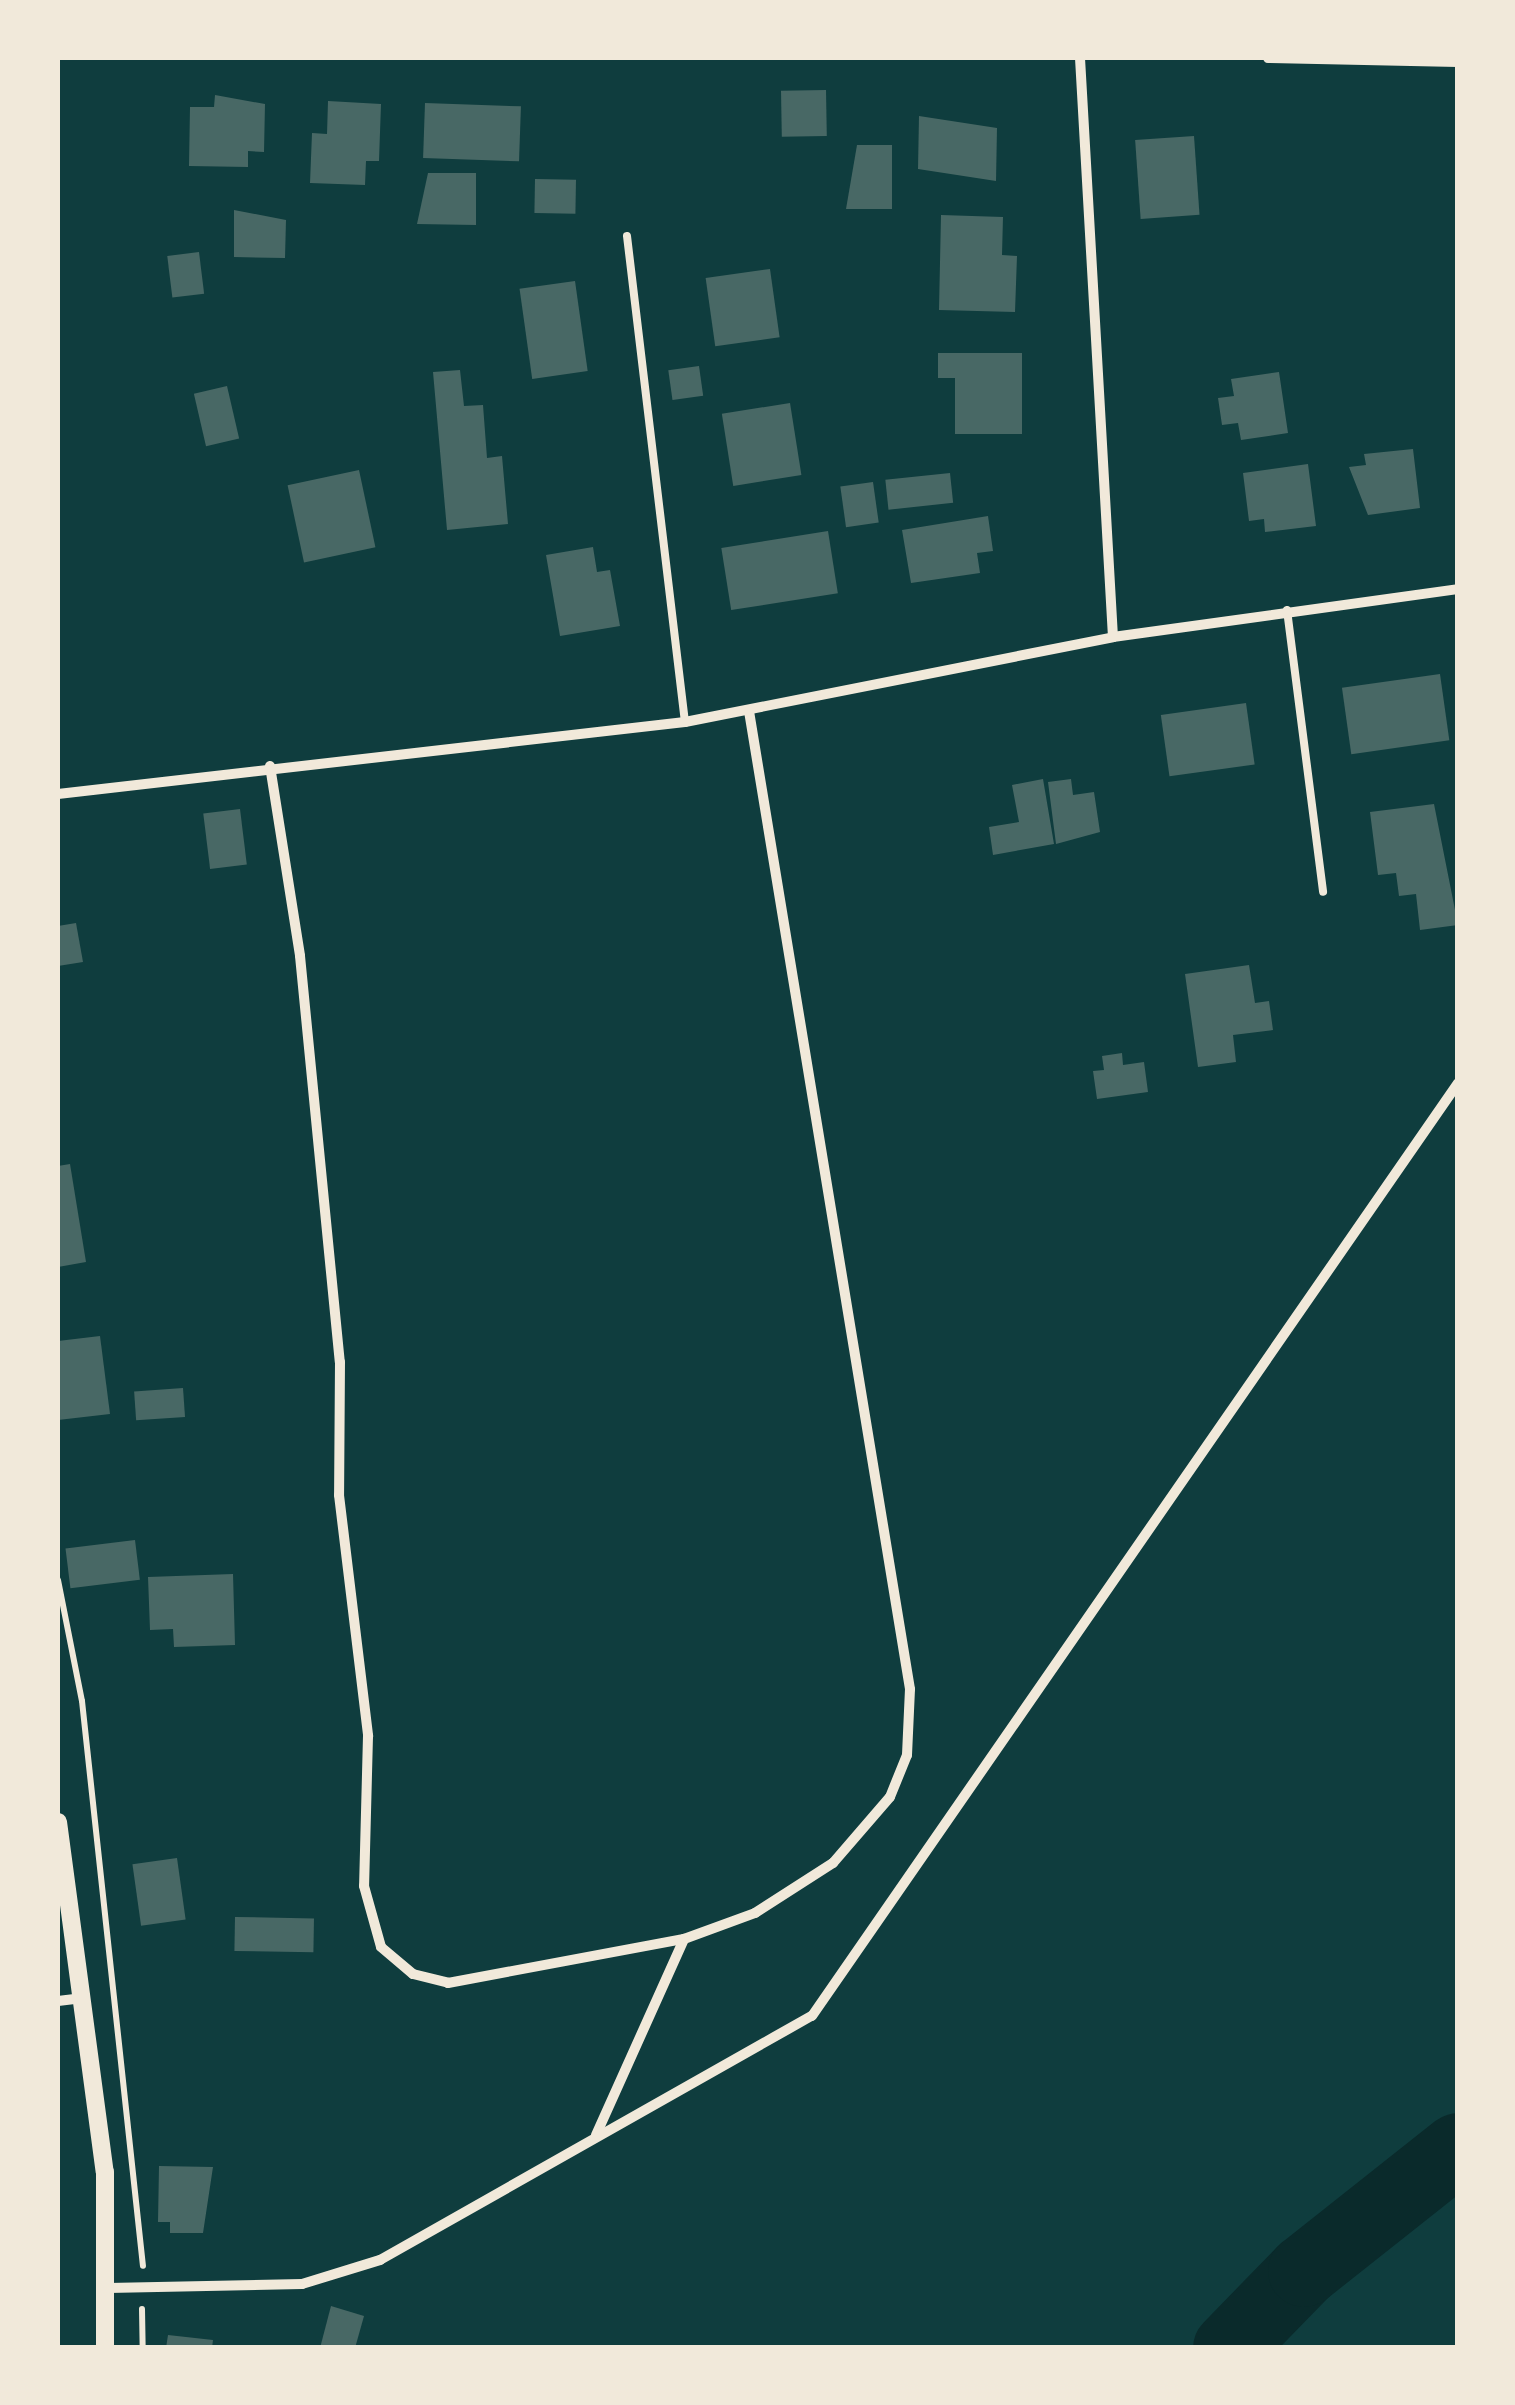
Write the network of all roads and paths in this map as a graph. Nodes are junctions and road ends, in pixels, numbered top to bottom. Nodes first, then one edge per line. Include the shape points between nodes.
1 (1080, 58) edge
2 (1268, 58) edge
3 (1458, 62) edge
4 (627, 236) dead end
5 (1458, 589) edge
6 (1287, 610) junction
7 (1113, 637) junction
8 (749, 712) junction
9 (686, 722) junction
10 (270, 766) junction
11 (58, 794) edge
12 (1323, 892) dead end
13 (1458, 1083) edge
14 (58, 1580) edge
15 (58, 1822) edge
16 (684, 1939) junction
17 (83, 1998) junction
18 (58, 2001) edge
19 (596, 2135) junction
20 (142, 2287) junction
21 (108, 2288) junction
22 (104, 2348) edge
23 (143, 2348) edge

1 - 7 street
2 - 3 street
4 - 9 lane
5 - 6 street
6 - 7 street
6 - 12 lane
7 - 8 street
8 - 9 street
8 - 16 street via 910,1689 908,1756 890,1797 832,1864 755,1913
9 - 10 street
10 - 11 street
10 - 16 street via 300,956 340,1362 338,1495 368,1736 364,1886 381,1947 413,1974 448,1983
13 - 19 street via 812,2016
14 - 20 path via 82,1701 145,2226
15 - 17 street
16 - 19 street
17 - 18 street
17 - 21 street via 105,2172
19 - 20 street via 380,2260 302,2284
20 - 21 street
20 - 23 path
21 - 22 street

